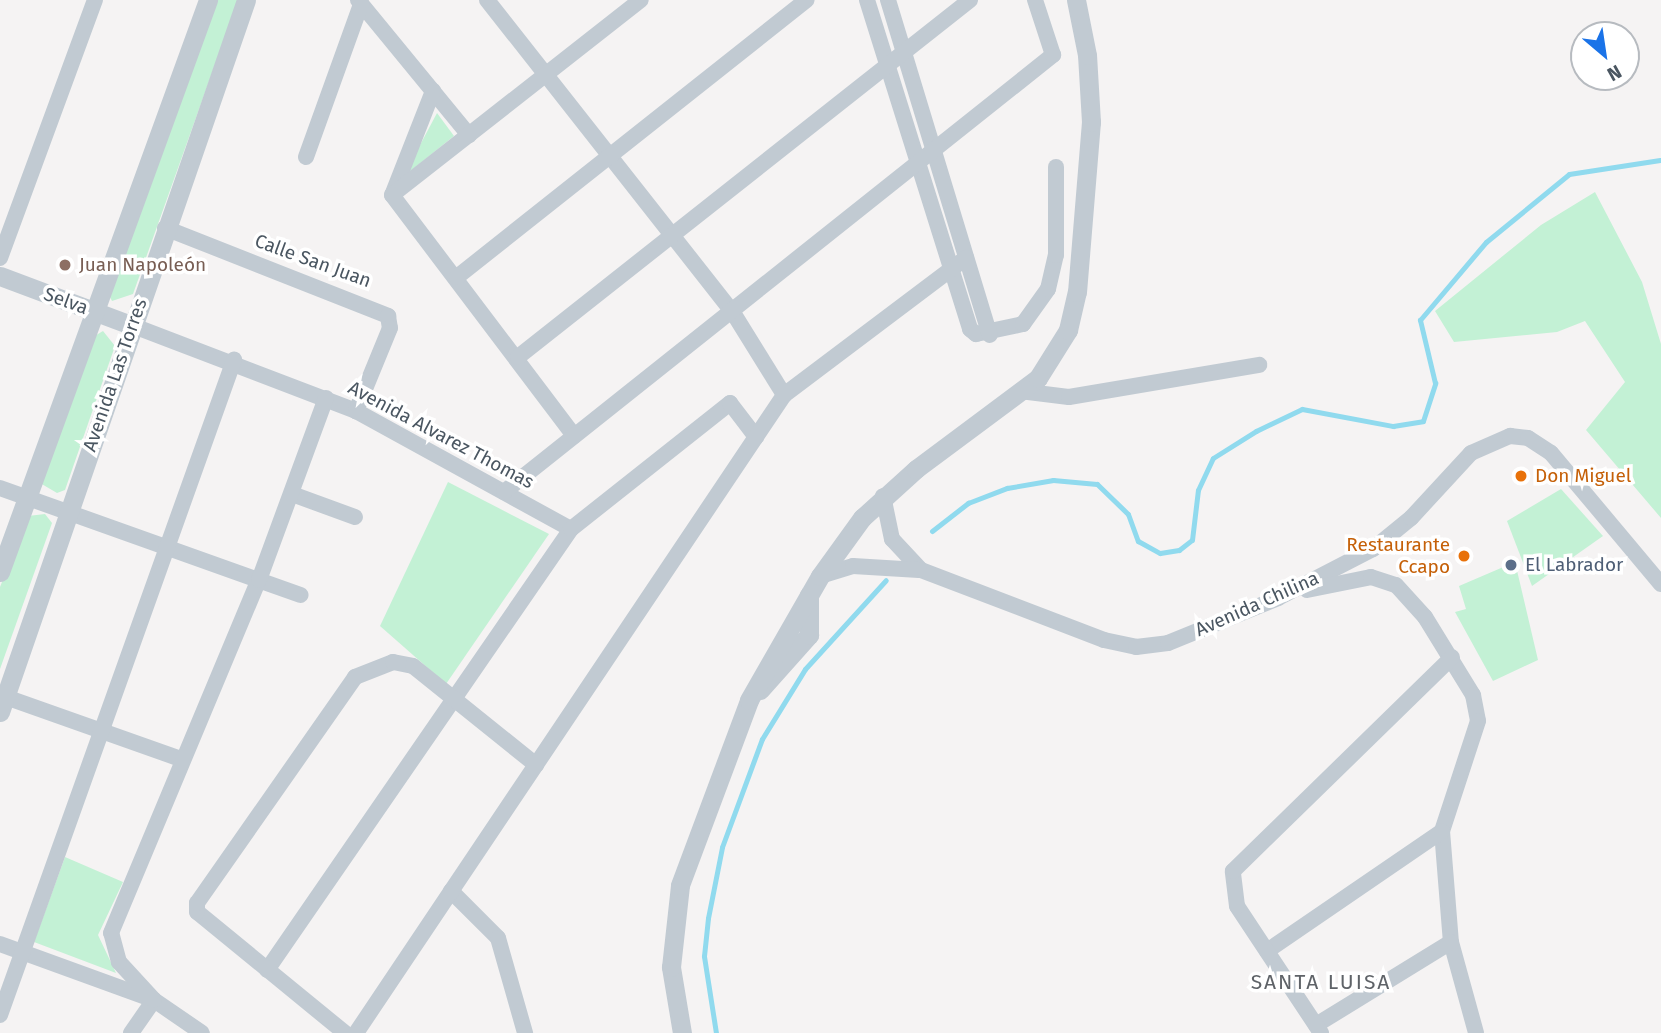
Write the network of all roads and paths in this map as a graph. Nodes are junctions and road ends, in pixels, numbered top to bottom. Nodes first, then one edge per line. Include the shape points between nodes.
1 (95, 0) edge
2 (208, 0) edge
3 (246, 0) edge
4 (487, 0) edge
5 (641, 0) edge
6 (806, 0) edge
7 (867, 0) edge
8 (888, 0) edge
9 (970, 0) edge
10 (1035, 0) edge
11 (1076, 0) edge
12 (360, 2) edge
13 (619, 7) edge
14 (904, 52) junction
15 (887, 65) junction
16 (546, 75) junction
17 (433, 90) junction
18 (469, 135) junction
19 (933, 150) junction
20 (610, 156) junction
21 (306, 157) dead end
22 (918, 163) junction
23 (1056, 167) dead end
24 (392, 195) junction
25 (165, 228) junction
26 (673, 235) junction
27 (0, 258) edge
28 (966, 258) junction
29 (951, 269) junction
30 (0, 276) edge
31 (457, 278) junction
32 (732, 311) junction
33 (95, 312) junction
34 (131, 325) junction
35 (989, 335) junction
36 (518, 357) junction
37 (234, 360) junction
38 (1259, 365) dead end
39 (1020, 391) junction
40 (784, 395) junction
41 (326, 398) junction
42 (356, 411) junction
43 (574, 436) junction
44 (756, 437) junction
45 (0, 488) edge
46 (504, 492) junction
47 (292, 494) junction
48 (883, 496) junction
49 (27, 498) junction
50 (68, 513) junction
51 (355, 517) dead end
52 (570, 529) junction
53 (168, 549) junction
54 (922, 570) junction
55 (0, 572) edge
56 (820, 576) junction
57 (259, 580) junction
58 (1661, 584) edge
59 (300, 595) dead end
60 (1278, 598) junction
61 (1452, 657) junction
62 (455, 698) junction
63 (2, 701) edge
64 (103, 731) junction
65 (181, 759) junction
66 (536, 765) junction
67 (1442, 831) junction
68 (451, 891) junction
69 (1451, 942) junction
70 (0, 944) edge
71 (24, 951) junction
72 (1267, 951) junction
73 (267, 970) junction
74 (154, 1000) junction
75 (0, 1015) edge
76 (1318, 1029) edge
77 (131, 1033) edge
78 (202, 1033) edge
79 (345, 1033) edge
80 (356, 1033) edge
81 (525, 1033) edge
82 (682, 1033) edge
83 (1475, 1033) edge

1 - 27 street
2 - 33 street, Avenida Las Torres
3 - 25 street, Avenida Las Torres
4 - 16 street
5 - 13 street
6 - 20 street
7 - 15 street
8 - 14 street
9 - 14 street
10 - 19 street via 1053,55
11 - 39 street via 1091,122 1077,292 1068,330 1038,378
12 - 17 street
12 - 21 street
13 - 16 street
14 - 15 street
14 - 19 street
15 - 22 street
15 - 26 street
16 - 18 street
16 - 20 street
17 - 18 street
17 - 24 street
18 - 24 street
19 - 22 street
19 - 28 street
20 - 26 street
20 - 31 street
22 - 29 street
22 - 32 street
23 - 35 street via 1056,255 1048,289 1023,324
24 - 31 street
25 - 34 street, Avenida Las Torres
25 - 42 street, Calle San Juan via 388,316 390,328
26 - 32 street
26 - 36 street
28 - 29 street
28 - 35 street
29 - 35 street via 970,329
29 - 40 street
30 - 33 street, Selva
31 - 36 street
32 - 40 street
32 - 43 street
33 - 34 street, Selva
33 - 49 street, Avenida Las Torres
34 - 37 street, Avenida Alvarez Thomas
34 - 50 street, Avenida Las Torres
36 - 43 street
37 - 41 street, Avenida Alvarez Thomas
37 - 53 street
38 - 39 street via 1069,397
39 - 48 street
40 - 44 street
41 - 42 street, Avenida Alvarez Thomas
41 - 47 street
42 - 46 street, Avenida Alvarez Thomas
43 - 46 street
44 - 52 street via 730,403
44 - 66 street
45 - 49 street
46 - 52 street, Avenida Alvarez Thomas
47 - 51 street
47 - 57 street
48 - 54 street, Avenida Chilina via 892,539
48 - 56 street
49 - 50 street
49 - 55 street, Avenida Las Torres
50 - 53 street
50 - 63 street, Avenida Las Torres
52 - 62 street
53 - 57 street
53 - 64 street
54 - 56 street, Avenida Chilina via 853,566
54 - 60 street, Avenida Chilina via 1104,640 1136,647 1168,643
56 - 82 street via 749,700 680,885 671,968
57 - 59 street
57 - 65 street
58 - 60 street, Avenida Chilina via 1551,453 1528,438 1510,436 1471,453 1411,518 1373,549
60 - 61 street via 1371,578 1396,585
61 - 67 street via 1473,695 1478,721
61 - 72 street via 1240,861 1231,895
62 - 66 street
62 - 73 street
62 - 73 street via 413,666 393,662 355,677 205,892 197,912 203,922
63 - 64 street
64 - 65 street
64 - 71 street
65 - 74 street via 111,933 119,961
66 - 68 street
67 - 69 street
67 - 72 street
68 - 80 street
68 - 81 street via 498,938
69 - 76 street
69 - 83 street
70 - 71 street
71 - 74 street
71 - 75 street
72 - 76 street
73 - 79 street
74 - 77 street
74 - 78 street

